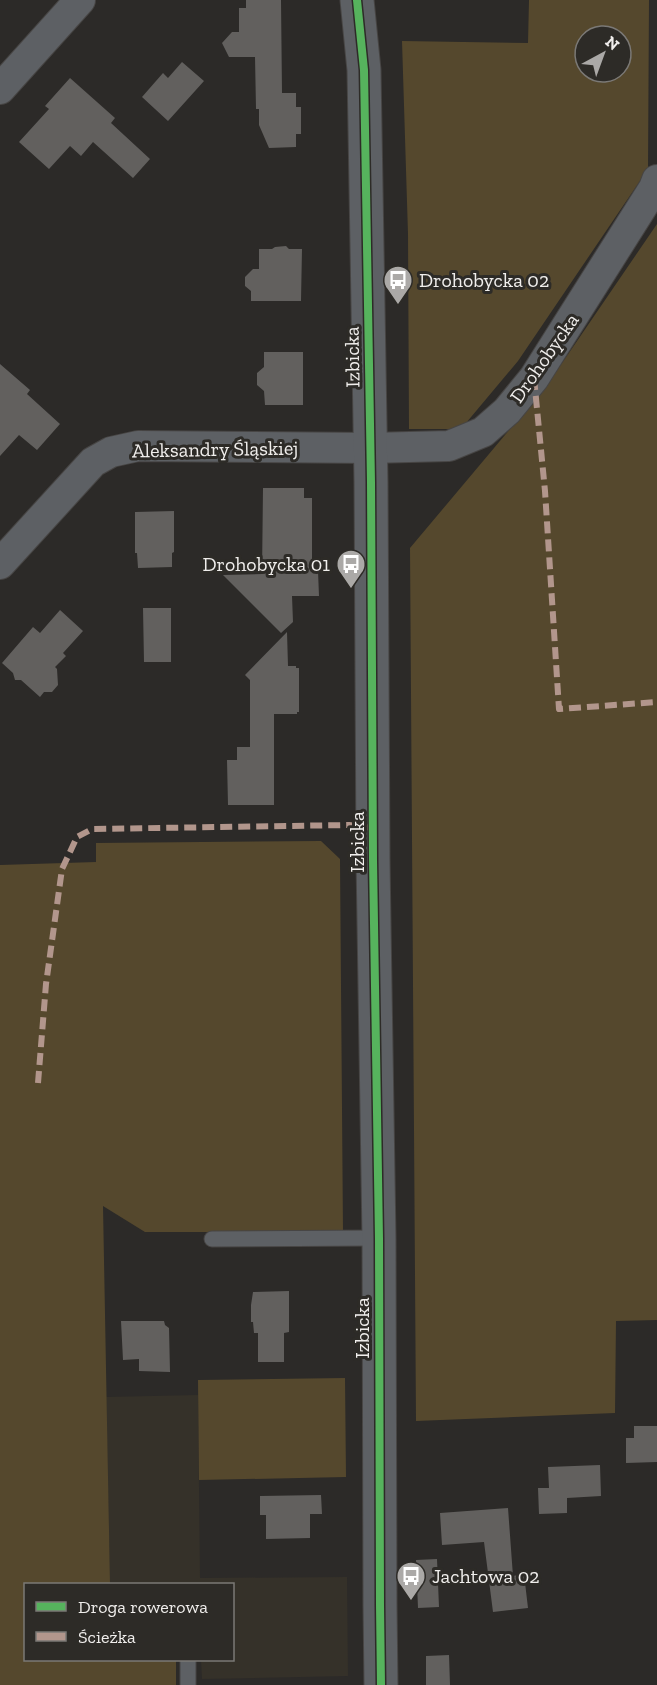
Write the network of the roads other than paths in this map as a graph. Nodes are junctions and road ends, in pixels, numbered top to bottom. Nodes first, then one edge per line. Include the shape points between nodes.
1 (80, 0) edge
2 (357, 0) edge
3 (0, 89) edge
4 (657, 180) edge
5 (370, 448) junction
6 (0, 564) edge
7 (379, 1238) junction
8 (212, 1239) dead end
9 (188, 1661) edge
10 (188, 1685) edge
11 (381, 1685) edge

1 - 3 street
2 - 5 street, Izbicka via 364,69
4 - 5 street, Drohobycka via 534,378 507,411 483,432 448,446
5 - 6 street, Aleksandry Śląskiej via 138,447 111,452 93,462
5 - 7 street, Izbicka
7 - 8 lane
7 - 11 street, Izbicka
9 - 10 lane

